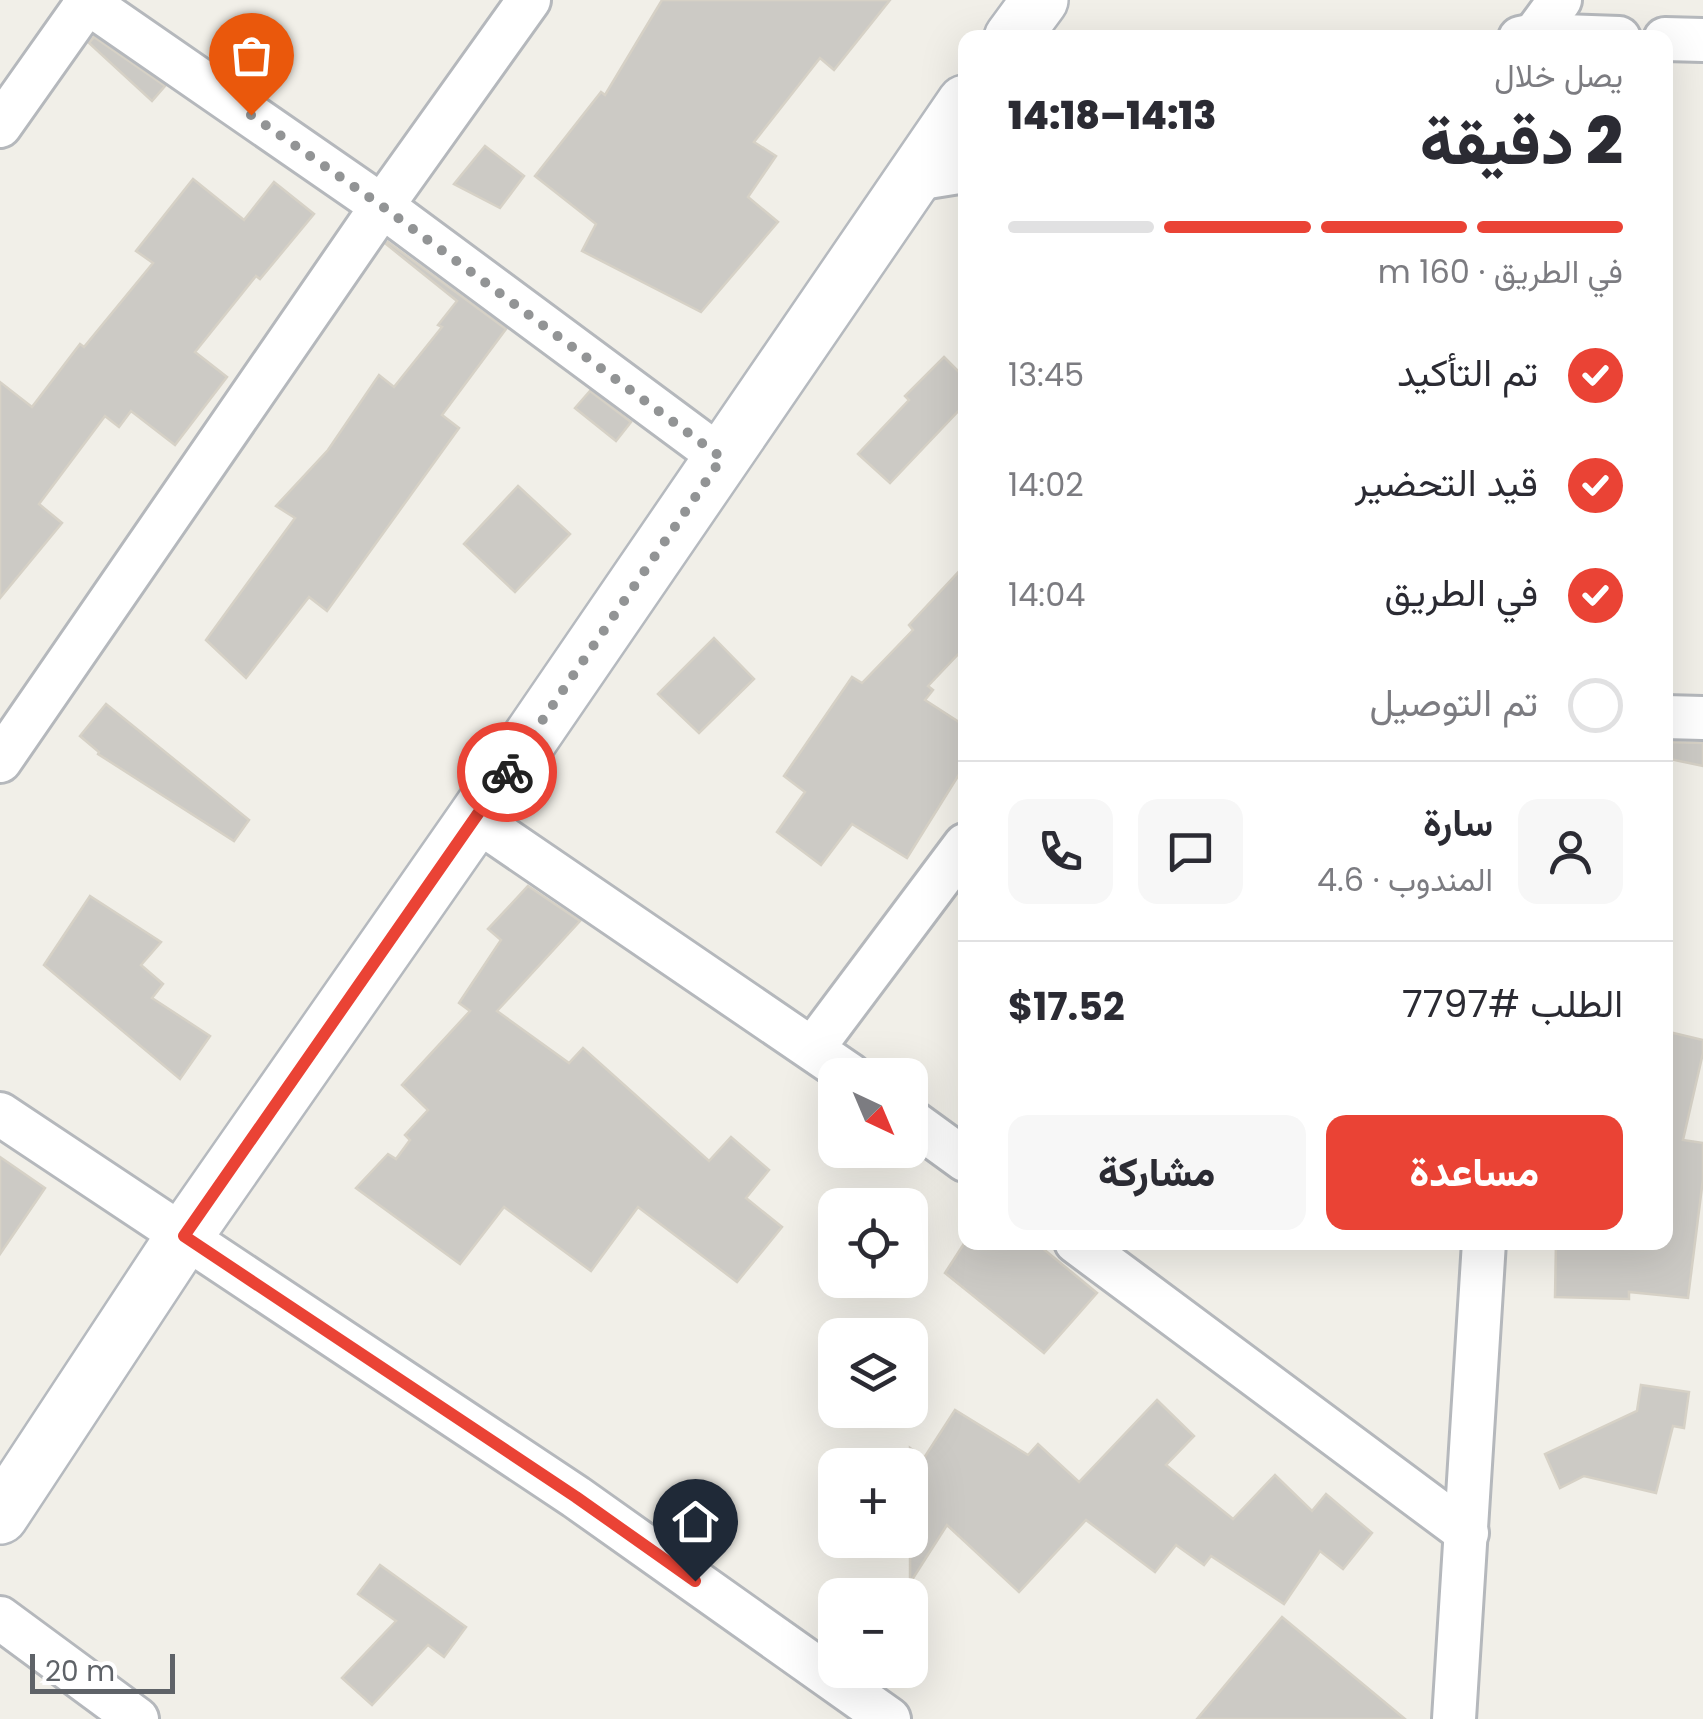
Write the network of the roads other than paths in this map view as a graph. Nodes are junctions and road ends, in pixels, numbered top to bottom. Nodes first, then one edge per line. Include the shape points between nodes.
1 (529, 0) edge
2 (1040, 0) edge
3 (1560, 0) edge
4 (87, 1) edge
5 (1018, 30) edge
6 (1535, 30) edge
7 (1673, 39) edge
8 (1703, 40) edge
9 (958, 113) edge
10 (0, 126) edge
11 (958, 172) edge
12 (909, 180) junction
13 (382, 206) junction
14 (722, 458) junction
15 (1673, 717) edge
16 (1703, 718) edge
17 (0, 760) edge
18 (475, 820) junction
19 (958, 854) edge
20 (814, 1048) junction
21 (827, 1058) edge
22 (0, 1114) edge
23 (928, 1133) edge
24 (958, 1155) edge
25 (184, 1236) junction
26 (1087, 1250) edge
27 (1484, 1250) edge
28 (0, 1516) edge
29 (1468, 1533) junction
30 (0, 1618) edge
31 (138, 1719) edge
32 (890, 1719) edge
33 (1454, 1719) edge

1 - 13 street
2 - 5 street
3 - 6 street
4 - 10 street
4 - 13 street
7 - 8 street
9 - 12 street
11 - 12 street
12 - 14 street
13 - 14 street
13 - 17 street
14 - 18 street
15 - 16 street
18 - 20 street
18 - 25 street
19 - 20 street
20 - 21 street
22 - 25 street
23 - 24 street
25 - 28 street
25 - 32 street via 576,1497
26 - 29 street
27 - 29 street
29 - 33 street
30 - 31 street

